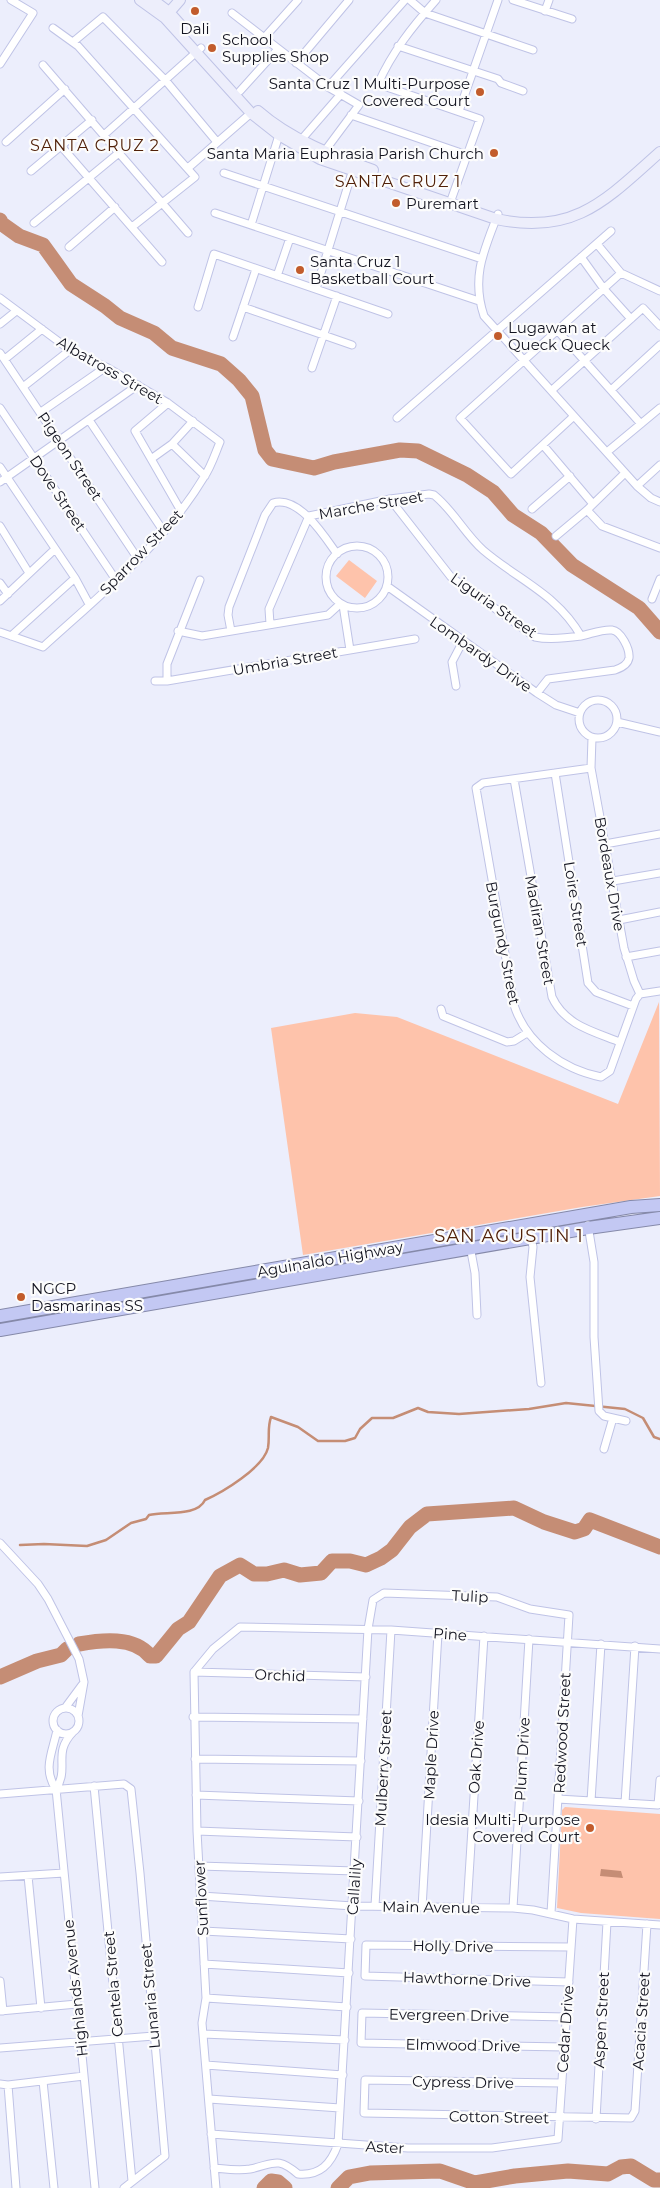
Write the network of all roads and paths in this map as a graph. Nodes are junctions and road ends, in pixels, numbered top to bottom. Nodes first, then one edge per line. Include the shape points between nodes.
1 (12, 0) edge
2 (140, 0) edge
3 (153, 0) edge
4 (180, 0) edge
5 (298, 0) edge
6 (348, 0) edge
7 (405, 0) edge
8 (410, 0) edge
9 (436, 0) edge
10 (498, 0) edge
11 (513, 0) edge
12 (549, 0) edge
13 (22, 3) edge
14 (545, 11) junction
15 (232, 12) dead end
16 (424, 13) junction
17 (167, 15) junction
18 (572, 20) dead end
19 (53, 28) dead end
20 (486, 34) junction
21 (264, 38) junction
22 (73, 42) junction
23 (398, 46) junction
24 (278, 49) junction
25 (199, 50) junction
26 (533, 50) dead end
27 (296, 63) junction
28 (0, 64) edge
29 (43, 65) dead end
30 (473, 71) junction
31 (166, 81) junction
32 (328, 87) junction
33 (65, 89) junction
34 (240, 91) junction
35 (523, 91) dead end
36 (341, 94) junction
37 (135, 107) junction
38 (459, 112) junction
39 (251, 113) junction
40 (351, 116) junction
41 (92, 120) junction
42 (105, 134) junction
43 (279, 135) junction
44 (301, 140) junction
45 (6, 142) dead end
46 (217, 142) junction
47 (660, 145) edge
48 (61, 146) junction
49 (120, 152) junction
50 (324, 152) junction
51 (467, 155) junction
52 (658, 158) edge
53 (354, 167) junction
54 (188, 168) junction
55 (31, 171) dead end
56 (224, 174) dead end
57 (89, 178) junction
58 (263, 187) junction
59 (451, 200) junction
60 (162, 202) junction
61 (114, 207) junction
62 (214, 212) dead end
63 (340, 212) junction
64 (497, 216) junction
65 (34, 223) dead end
66 (252, 225) junction
67 (132, 228) junction
68 (611, 230) dead end
69 (188, 233) dead end
70 (290, 238) junction
71 (597, 244) junction
72 (69, 247) dead end
73 (328, 250) junction
74 (581, 257) junction
75 (482, 259) junction
76 (162, 262) dead end
77 (256, 268) junction
78 (621, 273) junction
79 (277, 276) junction
80 (604, 288) junction
81 (316, 289) junction
82 (660, 291) edge
83 (337, 296) junction
84 (0, 298) edge
85 (479, 300) junction
86 (198, 307) dead end
87 (243, 307) junction
88 (15, 312) junction
89 (388, 314) dead end
90 (631, 319) junction
91 (0, 324) edge
92 (660, 326) edge
93 (42, 329) junction
94 (497, 330) junction
95 (557, 330) junction
96 (323, 335) junction
97 (233, 337) dead end
98 (352, 345) dead end
99 (660, 345) edge
100 (70, 350) junction
101 (2, 356) edge
102 (523, 359) junction
103 (585, 361) junction
104 (106, 367) junction
105 (312, 368) dead end
106 (138, 385) junction
107 (23, 387) junction
108 (552, 390) junction
109 (611, 390) junction
110 (168, 403) junction
111 (0, 408) edge
112 (660, 408) edge
113 (41, 412) junction
114 (574, 416) junction
115 (396, 418) dead end
116 (89, 420) junction
117 (193, 421) junction
118 (641, 424) junction
119 (60, 441) junction
120 (220, 442) joint
121 (172, 444) junction
122 (543, 445) junction
123 (607, 452) junction
124 (35, 458) junction
125 (151, 459) junction
126 (660, 465) edge
127 (0, 468) edge
128 (625, 473) junction
129 (205, 476) junction
130 (570, 476) junction
131 (3, 480) edge
132 (637, 486) junction
133 (390, 499) junction
134 (660, 502) edge
135 (594, 504) junction
136 (532, 509) dead end
137 (587, 510) junction
138 (180, 511) junction
139 (309, 516) junction
140 (0, 526) edge
141 (164, 532) junction
142 (556, 536) dead end
143 (660, 548) edge
144 (54, 550) junction
145 (337, 554) junction
146 (138, 559) junction
147 (29, 573) junction
148 (74, 578) junction
149 (660, 578) edge
150 (116, 580) junction
151 (200, 580) dead end
152 (0, 583) edge
153 (387, 586) junction
154 (8, 594) junction
155 (652, 599) dead end
156 (0, 601) edge
157 (89, 604) junction
158 (342, 605) junction
159 (270, 624) junction
160 (178, 631) junction
161 (231, 631) junction
162 (0, 632) edge
163 (11, 636) junction
164 (581, 636) junction
165 (415, 639) dead end
166 (463, 641) junction
167 (350, 650) junction
168 (155, 681) dead end
169 (167, 681) junction
170 (456, 686) dead end
171 (537, 693) junction
172 (580, 713) junction
173 (617, 722) junction
174 (660, 732) edge
175 (596, 738) junction
176 (591, 768) junction
177 (555, 773) junction
178 (514, 779) junction
179 (660, 834) edge
180 (605, 844) junction
181 (660, 873) edge
182 (613, 880) junction
183 (660, 912) edge
184 (619, 920) junction
185 (660, 951) edge
186 (626, 957) junction
187 (660, 991) edge
188 (640, 994) junction
189 (633, 1006) junction
190 (441, 1009) dead end
191 (527, 1033) junction
192 (620, 1042) junction
193 (660, 1205) edge
194 (586, 1214) junction
195 (660, 1218) edge
196 (528, 1224) junction
197 (588, 1228) junction
198 (468, 1235) junction
199 (531, 1238) junction
200 (470, 1249) junction
201 (364, 1253) junction
202 (366, 1267) junction
203 (477, 1315) dead end
204 (0, 1316) edge
205 (0, 1330) edge
206 (541, 1383) dead end
207 (612, 1418) junction
208 (626, 1421) dead end
209 (604, 1449) dead end
210 (0, 1543) edge
211 (368, 1629) junction
212 (391, 1630) junction
213 (438, 1633) junction
214 (484, 1636) junction
215 (529, 1639) junction
216 (567, 1642) junction
217 (601, 1644) junction
218 (635, 1646) junction
219 (660, 1649) edge
220 (194, 1672) junction
221 (366, 1677) junction
222 (84, 1682) junction
223 (65, 1708) junction
224 (78, 1716) junction
225 (194, 1717) junction
226 (363, 1719) junction
227 (57, 1730) junction
228 (73, 1732) junction
229 (195, 1759) junction
230 (361, 1761) junction
231 (660, 1780) edge
232 (94, 1786) junction
233 (56, 1789) junction
234 (0, 1794) edge
235 (196, 1795) junction
236 (558, 1799) junction
237 (359, 1801) junction
238 (592, 1801) junction
239 (625, 1803) junction
240 (197, 1832) junction
241 (357, 1838) junction
242 (199, 1866) junction
243 (355, 1872) junction
244 (64, 1873) junction
245 (28, 1876) junction
246 (0, 1877) edge
247 (201, 1896) junction
248 (353, 1906) junction
249 (375, 1906) junction
250 (422, 1908) junction
251 (467, 1908) junction
252 (513, 1908) junction
253 (551, 1913) junction
254 (573, 1919) junction
255 (607, 1922) junction
256 (647, 1924) junction
257 (660, 1925) edge
258 (203, 1931) junction
259 (351, 1939) junction
260 (571, 1947) junction
261 (204, 1964) junction
262 (349, 1973) junction
263 (365, 1976) joint
264 (0, 1981) edge
265 (569, 1982) junction
266 (206, 1998) junction
267 (77, 2004) junction
268 (347, 2007) junction
269 (41, 2008) junction
270 (2, 2011) edge
271 (566, 2017) junction
272 (203, 2034) junction
273 (154, 2036) junction
274 (118, 2039) junction
275 (345, 2040) junction
276 (80, 2042) junction
277 (361, 2043) joint
278 (564, 2047) junction
279 (0, 2048) edge
280 (206, 2065) junction
281 (343, 2075) junction
282 (84, 2076) junction
283 (43, 2081) junction
284 (562, 2083) junction
285 (4, 2084) edge
286 (208, 2099) junction
287 (340, 2108) junction
288 (364, 2113) joint
289 (633, 2116) joint
290 (559, 2118) junction
291 (596, 2119) junction
292 (211, 2134) junction
293 (558, 2139) joint
294 (338, 2144) junction
295 (214, 2168) junction
296 (132, 2181) junction
297 (16, 2188) edge
298 (54, 2188) edge
299 (95, 2188) edge
300 (124, 2188) edge
301 (216, 2188) edge

1 - 13 street
2 - 17 street
3 - 17 street
4 - 17 street
5 - 21 street
6 - 27 street
7 - 32 street
8 - 16 street
9 - 16 street
10 - 20 street
11 - 14 street
12 - 14 street
13 - 28 street via 32,13
14 - 18 street
15 - 21 street
16 - 20 street
16 - 23 street
17 - 25 street
19 - 22 street
20 - 26 street
20 - 30 street
21 - 24 street
22 - 31 street via 103,17
22 - 37 street
23 - 30 street
23 - 38 street via 378,84
24 - 27 street
24 - 34 street
25 - 31 street
25 - 34 street
25 - 39 street
27 - 32 street
29 - 33 street
30 - 35 street
30 - 38 street
31 - 37 street
31 - 46 street
32 - 36 street
33 - 41 street
33 - 45 street
34 - 44 street via 263,115
36 - 40 street via 358,106
36 - 44 street
37 - 42 street
37 - 54 street
38 - 51 street via 480,119
39 - 43 street
39 - 46 street
40 - 50 street
40 - 51 street
41 - 42 street
41 - 48 street
42 - 49 street
43 - 53 street via 320,159
43 - 58 street
44 - 50 street
46 - 54 street
47 - 64 street via 607,192 580,209 541,218
48 - 55 street
48 - 57 street
49 - 57 street
49 - 60 street
50 - 53 street
51 - 59 street
52 - 64 street via 600,204 569,218 524,224
53 - 59 street
53 - 63 street
54 - 60 street via 195,177
56 - 58 street
57 - 61 street
57 - 65 street
58 - 63 street
58 - 66 street
59 - 64 street
60 - 67 street
60 - 69 street
61 - 67 street
61 - 72 street
62 - 66 street
63 - 73 street
63 - 75 street
64 - 75 street
66 - 70 street
67 - 76 street
68 - 71 street
70 - 73 street
70 - 79 street
71 - 74 street
71 - 78 street
73 - 81 street
73 - 85 street
74 - 80 street
74 - 94 street
75 - 85 street
77 - 79 street
77 - 86 street via 214,254
77 - 87 street
78 - 80 street
78 - 82 street
79 - 81 street
80 - 90 street
80 - 95 street
81 - 83 street
83 - 89 street
83 - 96 street
84 - 88 street, Albatross Street
85 - 94 street via 484,316
87 - 96 street
87 - 97 street
88 - 91 street
88 - 93 street, Albatross Street
90 - 92 street via 643,308
90 - 103 street
93 - 100 street, Albatross Street
93 - 101 street
94 - 102 street
94 - 115 street
95 - 102 street
95 - 103 street
96 - 98 street
96 - 105 street
99 - 109 street
100 - 104 street, Albatross Street
100 - 107 street
101 - 107 street, Pigeon Street
102 - 108 street
102 - 122 street via 460,418 511,474
103 - 108 street
103 - 109 street
104 - 106 street, Albatross Street
104 - 113 street
106 - 110 street, Albatross Street
106 - 116 street
107 - 113 street, Pigeon Street
108 - 114 street
109 - 118 street
110 - 117 street, Albatross Street
110 - 125 street via 135,431
111 - 124 street, Dove Street
112 - 118 street
113 - 119 street, Pigeon Street
114 - 122 street
114 - 123 street
116 - 119 street
116 - 141 street
117 - 120 street, Albatross Street
117 - 121 street
118 - 123 street
119 - 124 street
119 - 146 street, Pigeon Street
120 - 129 street, Sparrow Street
121 - 125 street
121 - 129 street
122 - 130 street
123 - 128 street
124 - 131 street
124 - 150 street, Dove Street
125 - 138 street
126 - 132 street
127 - 131 street
128 - 132 street
128 - 135 street
129 - 138 street, Sparrow Street
130 - 135 street
130 - 136 street
131 - 144 street
132 - 134 street
133 - 139 street, Marche Street
133 - 164 street, Liguria Street via 451,577 489,605 535,637
133 - 164 street, Marche Street via 434,495 481,548 557,604
135 - 137 street
137 - 142 street
137 - 143 street via 602,526
138 - 141 street, Sparrow Street
139 - 145 street
139 - 159 street, Marche Street via 269,608
139 - 161 street via 277,502 268,510 228,610
140 - 147 street
141 - 146 street, Sparrow Street
144 - 147 street
144 - 148 street
145 - 153 street via 353,546 378,554 387,569
145 - 158 street via 329,565 326,579 330,593
146 - 150 street, Sparrow Street
147 - 154 street
148 - 157 street
148 - 163 street
149 - 155 street
150 - 157 street, Sparrow Street
151 - 160 street
152 - 154 street
153 - 158 street via 379,599 366,607
153 - 166 street, Lombardy Drive
154 - 156 street
157 - 163 street, Sparrow Street via 43,647
158 - 159 street via 328,615
158 - 167 street
159 - 161 street
160 - 161 street via 198,636
160 - 169 street via 167,664
162 - 163 street
164 - 171 street, Liguria Street via 617,631 629,656 627,662 615,670 548,679
165 - 167 street, Umbria Street
166 - 170 street via 452,662
166 - 171 street, Lombardy Drive
167 - 169 street, Umbria Street
168 - 169 street, Umbria Street
171 - 172 street, Lombardy Drive via 556,705
172 - 173 street via 588,703 606,702 615,710
172 - 175 street via 580,725 587,735
173 - 174 street
173 - 175 street via 611,734
175 - 176 street, Bordeaux Drive
176 - 177 street, Burgundy Street
176 - 180 street, Bordeaux Drive
177 - 178 street, Burgundy Street
177 - 189 street, Loire Street via 588,983 596,992
178 - 191 street, Burgundy Street via 480,784 476,788 476,796 514,1004
178 - 192 street, Madiran Street via 552,997 571,1022
179 - 180 street
180 - 182 street, Bordeaux Drive
181 - 182 street
182 - 184 street, Bordeaux Drive
183 - 184 street
184 - 186 street, Bordeaux Drive
185 - 186 street
186 - 188 street, Bordeaux Drive
187 - 188 street
188 - 189 street, Burgundy Street
189 - 192 street, Burgundy Street
190 - 191 street via 442,1016 503,1040 514,1041
191 - 192 street, Burgundy Street via 560,1061 601,1077 610,1071
193 - 194 highway, Aguinaldo Highway
194 - 196 highway, Aguinaldo Highway
194 - 197 street
195 - 197 highway, Aguinaldo Highway
196 - 198 highway, Aguinaldo Highway
196 - 199 street
197 - 199 highway, Aguinaldo Highway
197 - 207 street via 594,1262 599,1411
198 - 200 street
198 - 201 highway, Aguinaldo Highway
199 - 200 highway, Aguinaldo Highway
199 - 206 street via 530,1278
200 - 202 highway, Aguinaldo Highway
200 - 203 street
201 - 202 highway
201 - 204 highway, Aguinaldo Highway
202 - 205 highway, Aguinaldo Highway
207 - 208 street
207 - 209 street
210 - 222 street via 38,1584 67,1634
211 - 212 street, Pine
211 - 216 street, Tulip via 373,1600 384,1593 471,1595 497,1597 530,1609 569,1616
211 - 220 street, Pine via 240,1627 213,1649
211 - 221 street, Callalily
212 - 213 street, Pine
212 - 249 street, Mulberry Street
213 - 214 street, Pine
213 - 250 street, Maple Drive
214 - 215 street, Pine
214 - 251 street, Oak Drive
215 - 216 street, Pine
215 - 252 street, Plum Drive
216 - 217 street, Pine
216 - 236 street, Redwood Street
217 - 218 street, Pine
217 - 238 street
218 - 219 street, Pine
218 - 239 street
220 - 221 street, Orchid
220 - 225 street, Sunflower
221 - 226 street, Callalily
222 - 223 street
222 - 224 street
223 - 224 street
223 - 227 street via 54,1718
224 - 228 street via 78,1725
225 - 226 street
225 - 229 street, Sunflower
226 - 230 street, Callalily
227 - 228 street
227 - 233 street, Highlands Avenue via 49,1773
228 - 233 street, Highlands Avenue via 62,1746 62,1780
229 - 230 street
229 - 235 street, Sunflower
230 - 237 street, Callalily
231 - 239 street via 658,1805
232 - 233 street
232 - 273 street, Lunaria Street via 124,1784 130,1789
232 - 274 street, Centela Street
233 - 234 street
233 - 244 street, Highlands Avenue
235 - 237 street
235 - 240 street, Sunflower
236 - 238 street
236 - 253 street, Redwood Street
237 - 241 street, Callalily
238 - 239 street
240 - 241 street
240 - 242 street, Sunflower
241 - 243 street, Callalily
242 - 243 street
242 - 247 street, Sunflower
243 - 248 street, Callalily
244 - 245 street
244 - 267 street, Highlands Avenue
245 - 246 street
245 - 269 street
247 - 248 street, Main Avenue
247 - 258 street, Sunflower
248 - 249 street, Main Avenue
248 - 259 street, Callalily
249 - 250 street, Main Avenue
250 - 251 street, Main Avenue
251 - 252 street, Main Avenue
252 - 253 street, Main Avenue
253 - 254 street, Main Avenue
254 - 255 street, Main Avenue
254 - 260 street, Cedar Drive
255 - 256 street, Main Avenue
255 - 291 street, Aspen Street
256 - 257 street, Main Avenue
256 - 289 street, Acacia Street
258 - 259 street
258 - 261 street, Sunflower
259 - 262 street, Callalily
260 - 263 street, Holly Drive via 366,1945
260 - 265 street, Cedar Drive
261 - 262 street
261 - 266 street, Sunflower
262 - 268 street, Callalily
263 - 265 street, Hawthorne Drive
264 - 270 street
265 - 271 street, Cedar Drive
266 - 268 street
266 - 272 street, Sunflower
267 - 269 street
267 - 276 street, Highlands Avenue
268 - 275 street, Callalily
269 - 270 street
271 - 277 street, Evergreen Drive via 362,2013
271 - 278 street, Cedar Drive
272 - 275 street
272 - 280 street, Sunflower
273 - 274 street
273 - 296 street, Lunaria Street via 165,2156
274 - 276 street
274 - 296 street, Centela Street
275 - 281 street, Callalily
276 - 279 street
276 - 282 street, Highlands Avenue
277 - 278 street, Elmwood Drive
278 - 284 street, Cedar Drive
280 - 281 street
280 - 286 street, Sunflower
281 - 287 street, Callalily
282 - 283 street
282 - 299 street, Highlands Avenue
283 - 285 street
283 - 298 street
284 - 288 street, Cypress Drive via 365,2080
284 - 290 street, Cedar Drive
285 - 297 street
286 - 287 street
286 - 292 street, Sunflower
287 - 294 street, Callalily
288 - 290 street, Cotton Street
289 - 291 street, Cotton Street via 628,2120
290 - 291 street, Cotton Street
290 - 293 street, Cedar Drive
292 - 294 street, Aster
292 - 295 street, Sunflower
293 - 294 street, Aster via 492,2148
294 - 295 street via 334,2156 318,2172 298,2174 283,2163 271,2162 249,2169
295 - 301 street, Sunflower
296 - 300 street, Lunaria Street

